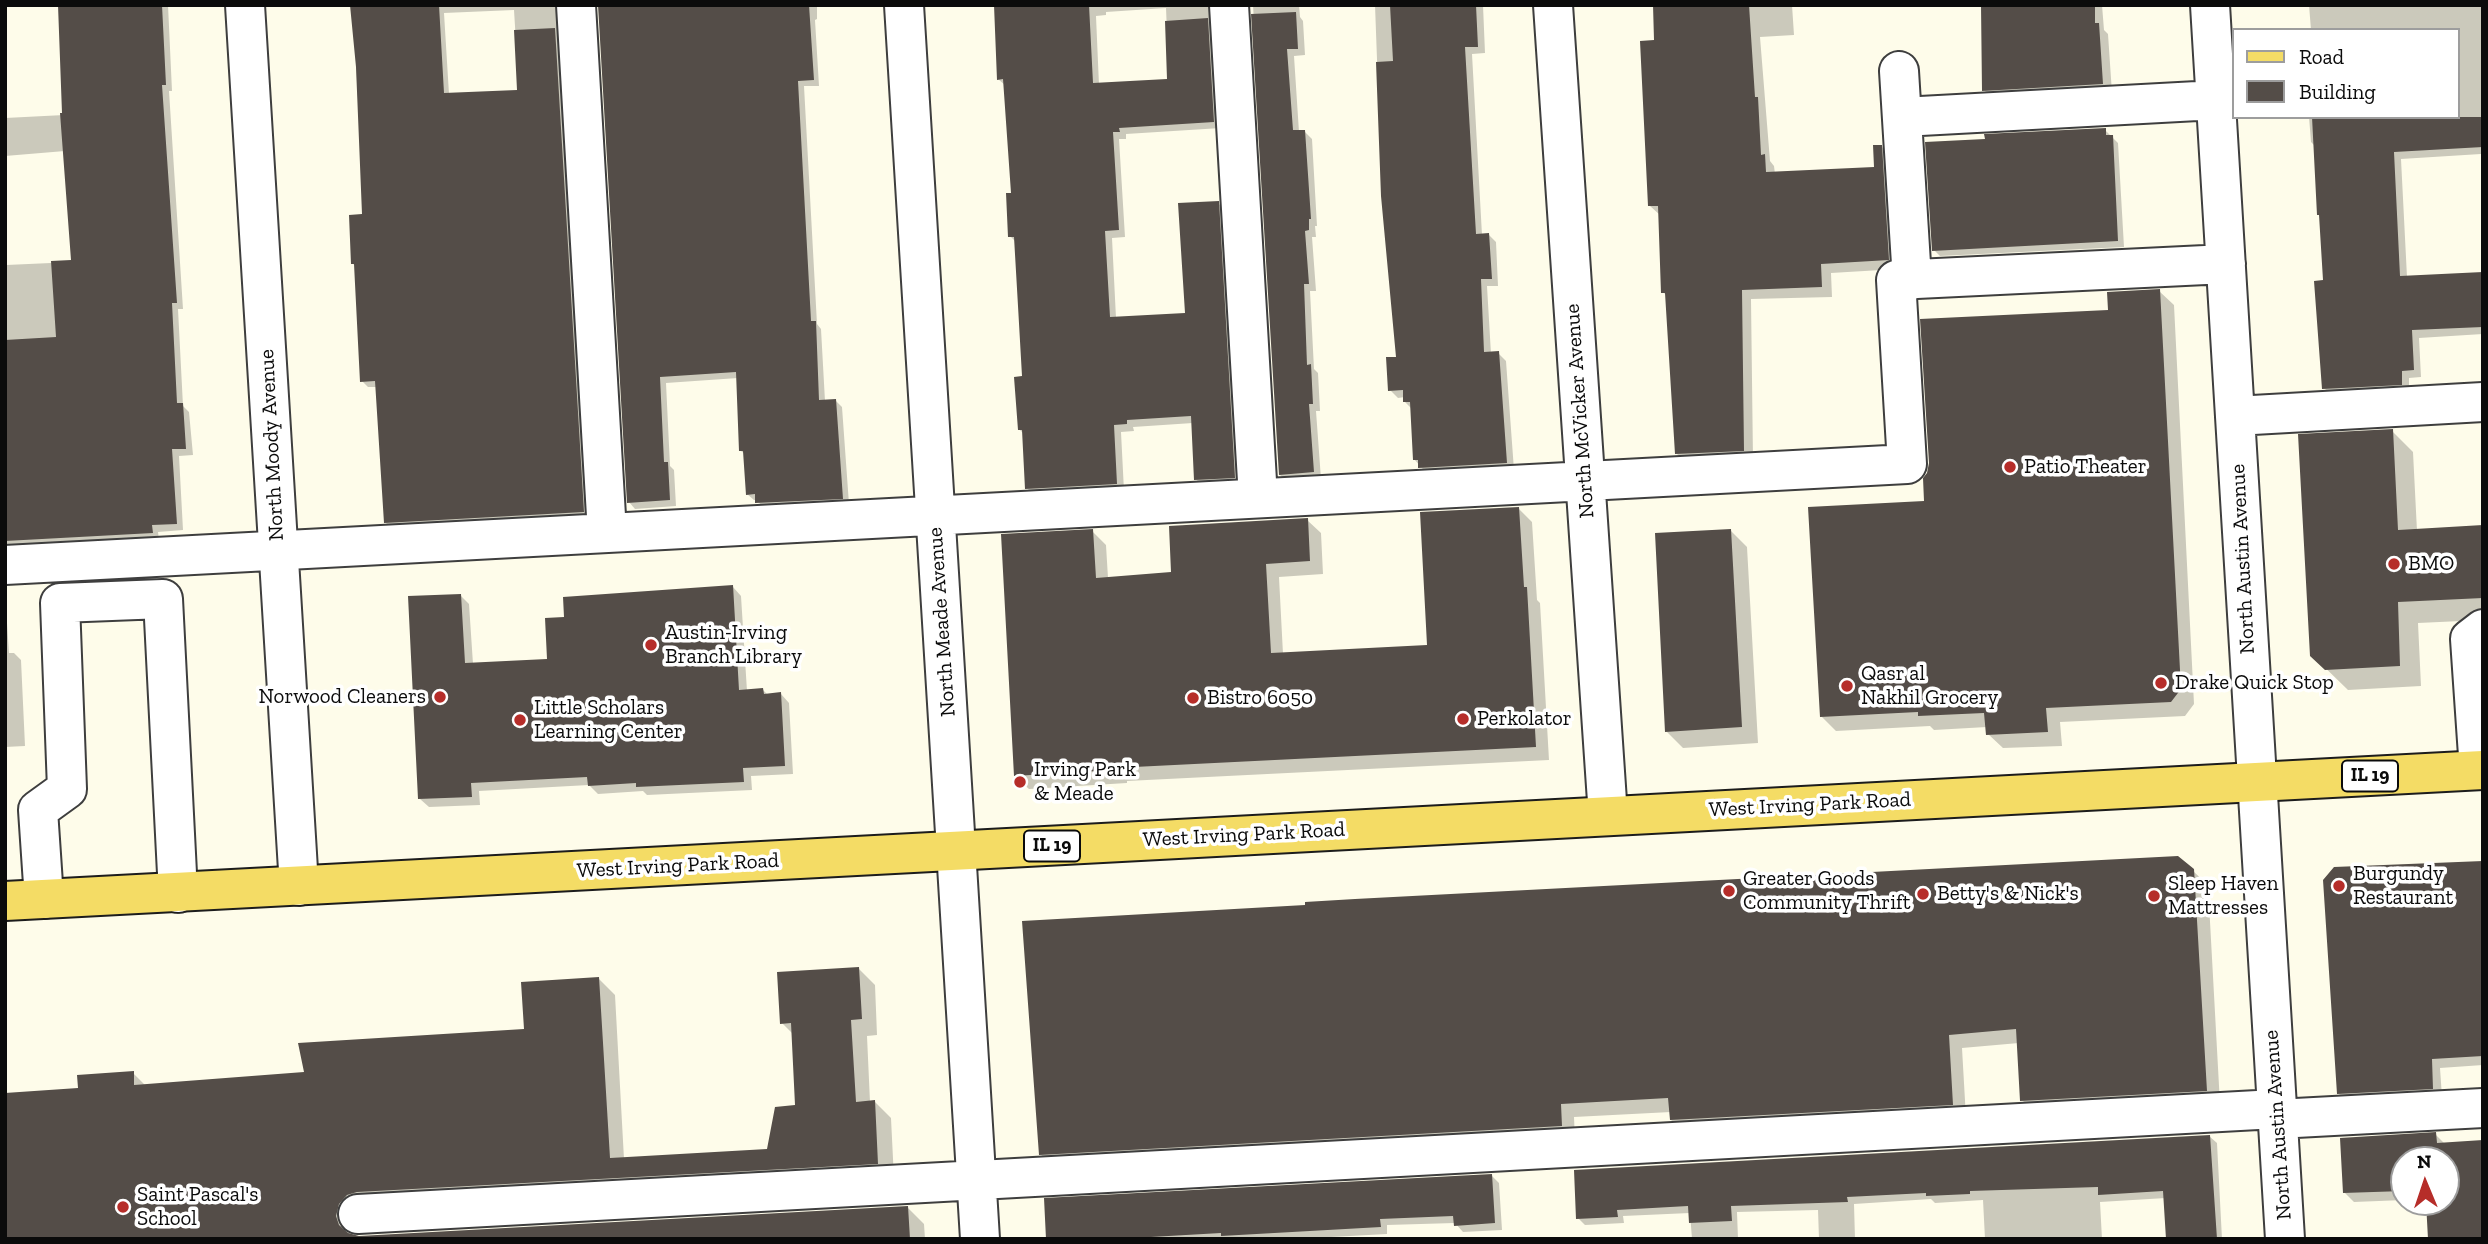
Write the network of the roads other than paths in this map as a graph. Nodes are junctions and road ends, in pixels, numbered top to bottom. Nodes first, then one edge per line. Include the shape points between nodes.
1 (246, 5) edge
2 (576, 5) edge
3 (904, 5) edge
4 (1228, 5) edge
5 (1553, 5) edge
6 (2210, 5) edge
7 (1899, 71) dead end
8 (2216, 100) junction
9 (1902, 117) junction
10 (2225, 264) junction
11 (1912, 280) junction
12 (2483, 402) edge
13 (2235, 416) junction
14 (1585, 481) junction
15 (1258, 498) junction
16 (935, 516) junction
17 (607, 533) junction
18 (279, 550) junction
19 (59, 562) junction
20 (5, 565) edge
21 (60, 603) junction
22 (2483, 629) edge
23 (2481, 770) edge
24 (2257, 782) junction
25 (1608, 816) junction
26 (956, 850) junction
27 (299, 886) junction
28 (178, 893) junction
29 (44, 900) junction
30 (5, 901) edge
31 (2483, 1108) edge
32 (2277, 1114) junction
33 (977, 1180) junction
34 (358, 1214) dead end
35 (980, 1239) edge
36 (2285, 1239) edge

1 - 18 street, North Moody Avenue
2 - 17 street
3 - 16 street, North Meade Avenue
4 - 15 street
5 - 14 street, North McVicker Avenue
6 - 8 street, North Austin Avenue
7 - 9 street
8 - 9 street
8 - 10 street, North Austin Avenue
9 - 11 street
10 - 11 street
10 - 13 street, North Austin Avenue
11 - 14 street via 1896,280 1907,464
12 - 13 street
13 - 24 street, North Austin Avenue
14 - 15 street
14 - 25 street, North McVicker Avenue
15 - 16 street
16 - 17 street
16 - 26 street, North Meade Avenue
17 - 18 street
18 - 19 street
18 - 27 street, North Moody Avenue
19 - 20 street
19 - 21 street
21 - 28 street via 163,599
21 - 29 street via 67,789 38,810
22 - 23 street via 2470,639
23 - 24 main road, West Irving Park Road / IL 19
24 - 25 main road, West Irving Park Road / IL 19
24 - 32 street, North Austin Avenue
25 - 26 main road, West Irving Park Road / IL 19
26 - 27 main road, West Irving Park Road / IL 19
26 - 33 street, North Meade Avenue
27 - 28 main road, West Irving Park Road / IL 19
28 - 29 main road, West Irving Park Road / IL 19
29 - 30 main road, West Irving Park Road / IL 19
31 - 32 street
32 - 33 street
32 - 36 street, North Austin Avenue
33 - 34 street
33 - 35 street, North Meade Avenue

